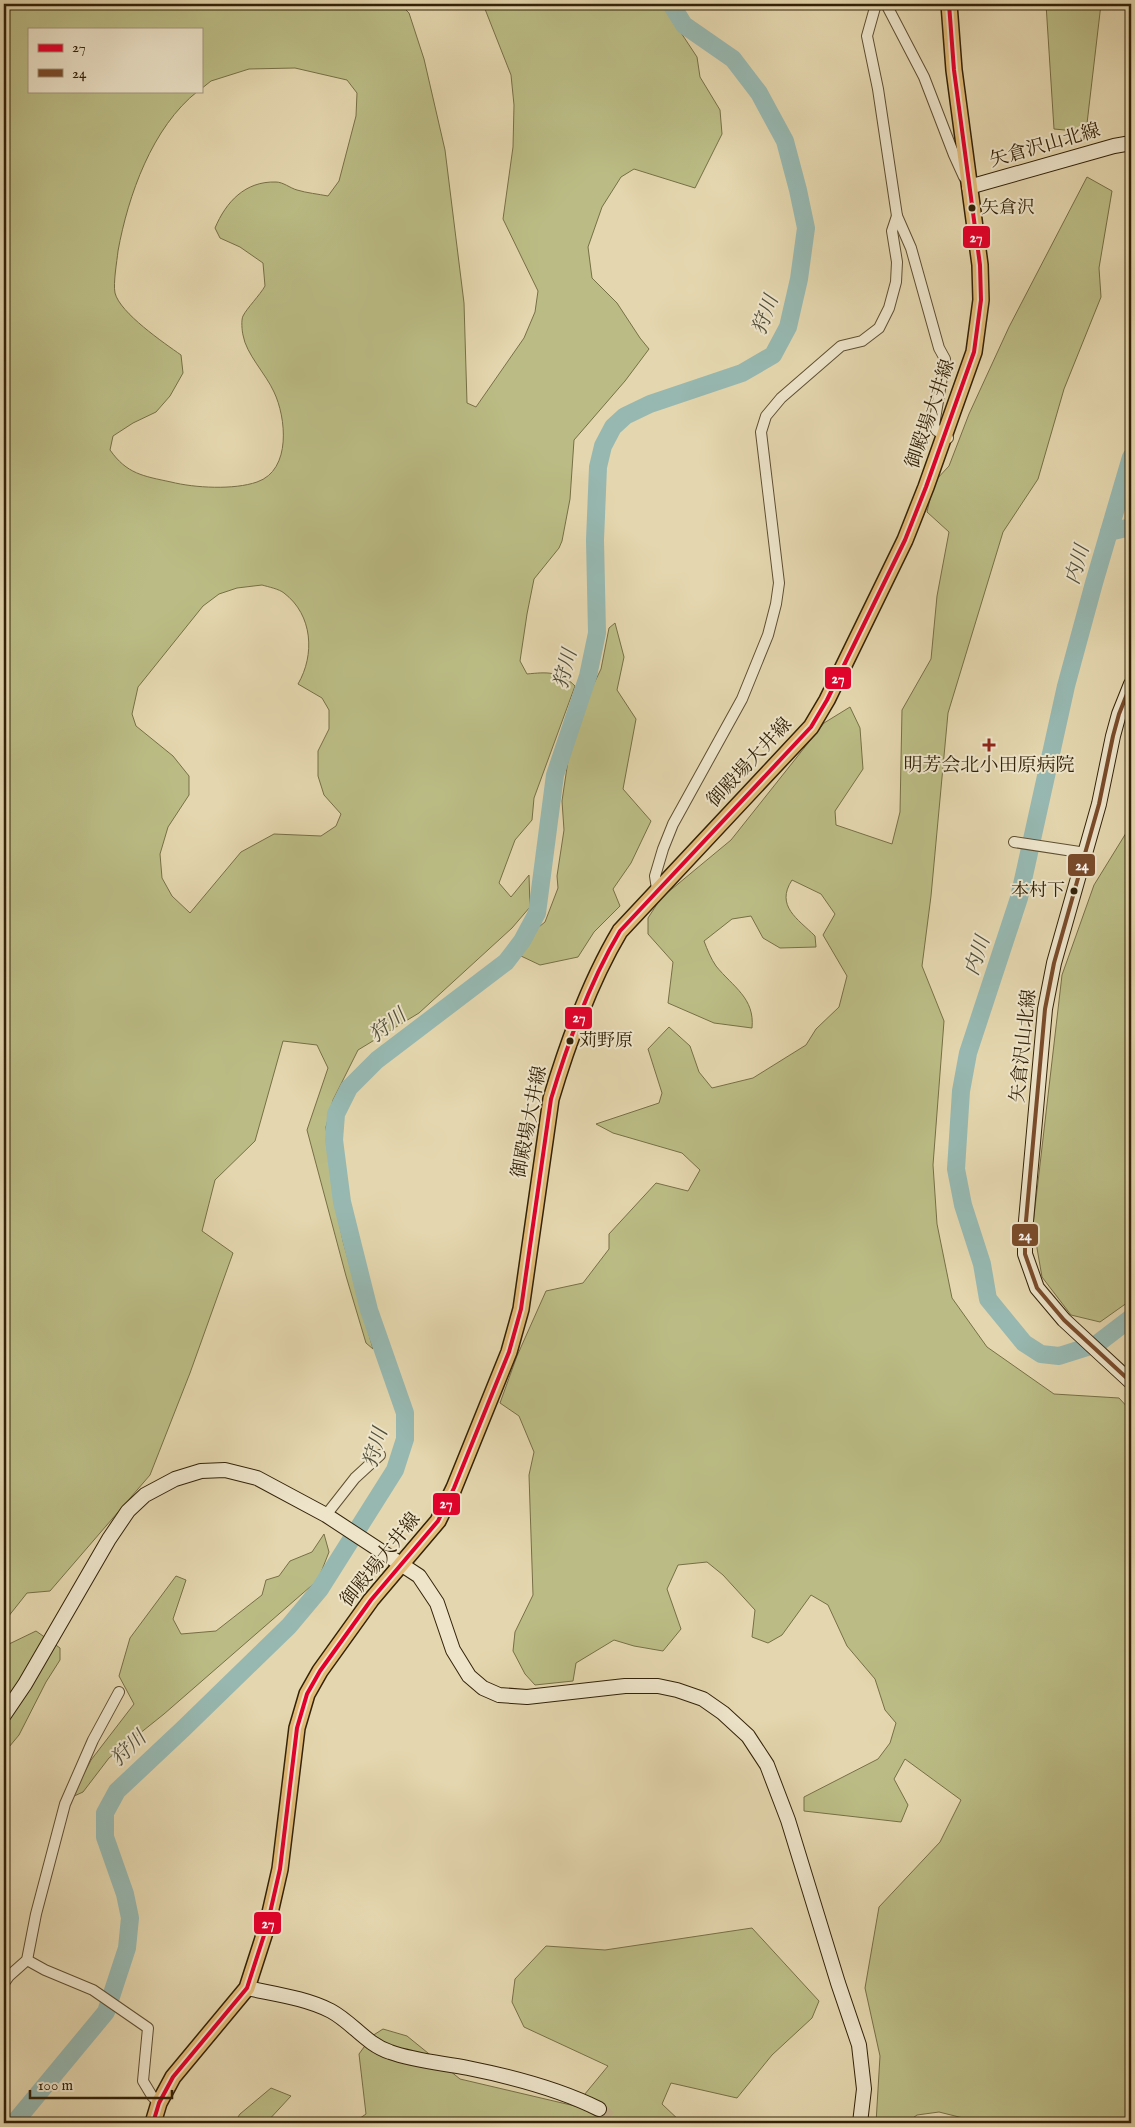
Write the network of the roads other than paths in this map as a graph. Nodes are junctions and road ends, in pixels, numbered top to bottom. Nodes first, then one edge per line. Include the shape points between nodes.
1 (876, 4) edge
2 (886, 4) edge
3 (949, 4) edge
4 (1131, 143) edge
5 (969, 187) junction
6 (897, 216) junction
7 (947, 438) junction
8 (1131, 684) edge
9 (1014, 842) dead end
10 (1086, 853) junction
11 (658, 889) junction
12 (1131, 1382) edge
13 (380, 1455) dead end
14 (331, 1518) junction
15 (402, 1565) junction
16 (120, 1692) dead end
17 (4, 1716) edge
18 (27, 1960) junction
19 (4, 1983) edge
20 (247, 1988) junction
21 (160, 2103) junction
22 (599, 2109) tunnel mouth
23 (153, 2123) edge
24 (860, 2123) edge

1 - 6 street via 866,36 878,88
2 - 5 street via 924,77
3 - 5 main road, 御殿場大井線
4 - 5 street, 矢倉沢山北線
5 - 7 main road, 御殿場大井線 via 980,265 981,300 974,352
6 - 7 street via 911,248 945,360 934,425
6 - 11 street via 892,231 897,262 896,282 879,328 862,341 841,346 780,398 766,416 762,432 779,583 776,604 768,635 742,699 673,824 655,876
7 - 11 main road, 御殿場大井線 via 905,540 815,720
8 - 10 street, 矢倉沢山北線 via 1112,736
9 - 10 street
10 - 12 street, 矢倉沢山北線 via 1049,986 1025,1254 1037,1288 1048,1304
11 - 15 main road, 御殿場大井線 via 620,931 605,956 561,1066 551,1099 521,1309 509,1352 438,1521
13 - 14 street via 355,1478
14 - 15 street
14 - 17 street via 257,1478 225,1470 201,1471 174,1479 145,1494 128,1511 109,1540
15 - 20 main road, 御殿場大井線 via 371,1600 306,1694 297,1728 280,1869 267,1926
15 - 24 street via 419,1576 432,1594 453,1650 469,1676 483,1688 499,1695 527,1697 625,1686 658,1686 703,1700 748,1736 767,1765 788,1820 859,2046 864,2089
16 - 18 street via 93,1740 65,1804
18 - 19 street
18 - 21 street via 93,1990 148,2028 143,2081
20 - 21 main road, 御殿場大井線 via 173,2077
20 - 22 street via 308,2002 331,2011 370,2043 388,2052 548,2088
21 - 23 main road, 御殿場大井線

